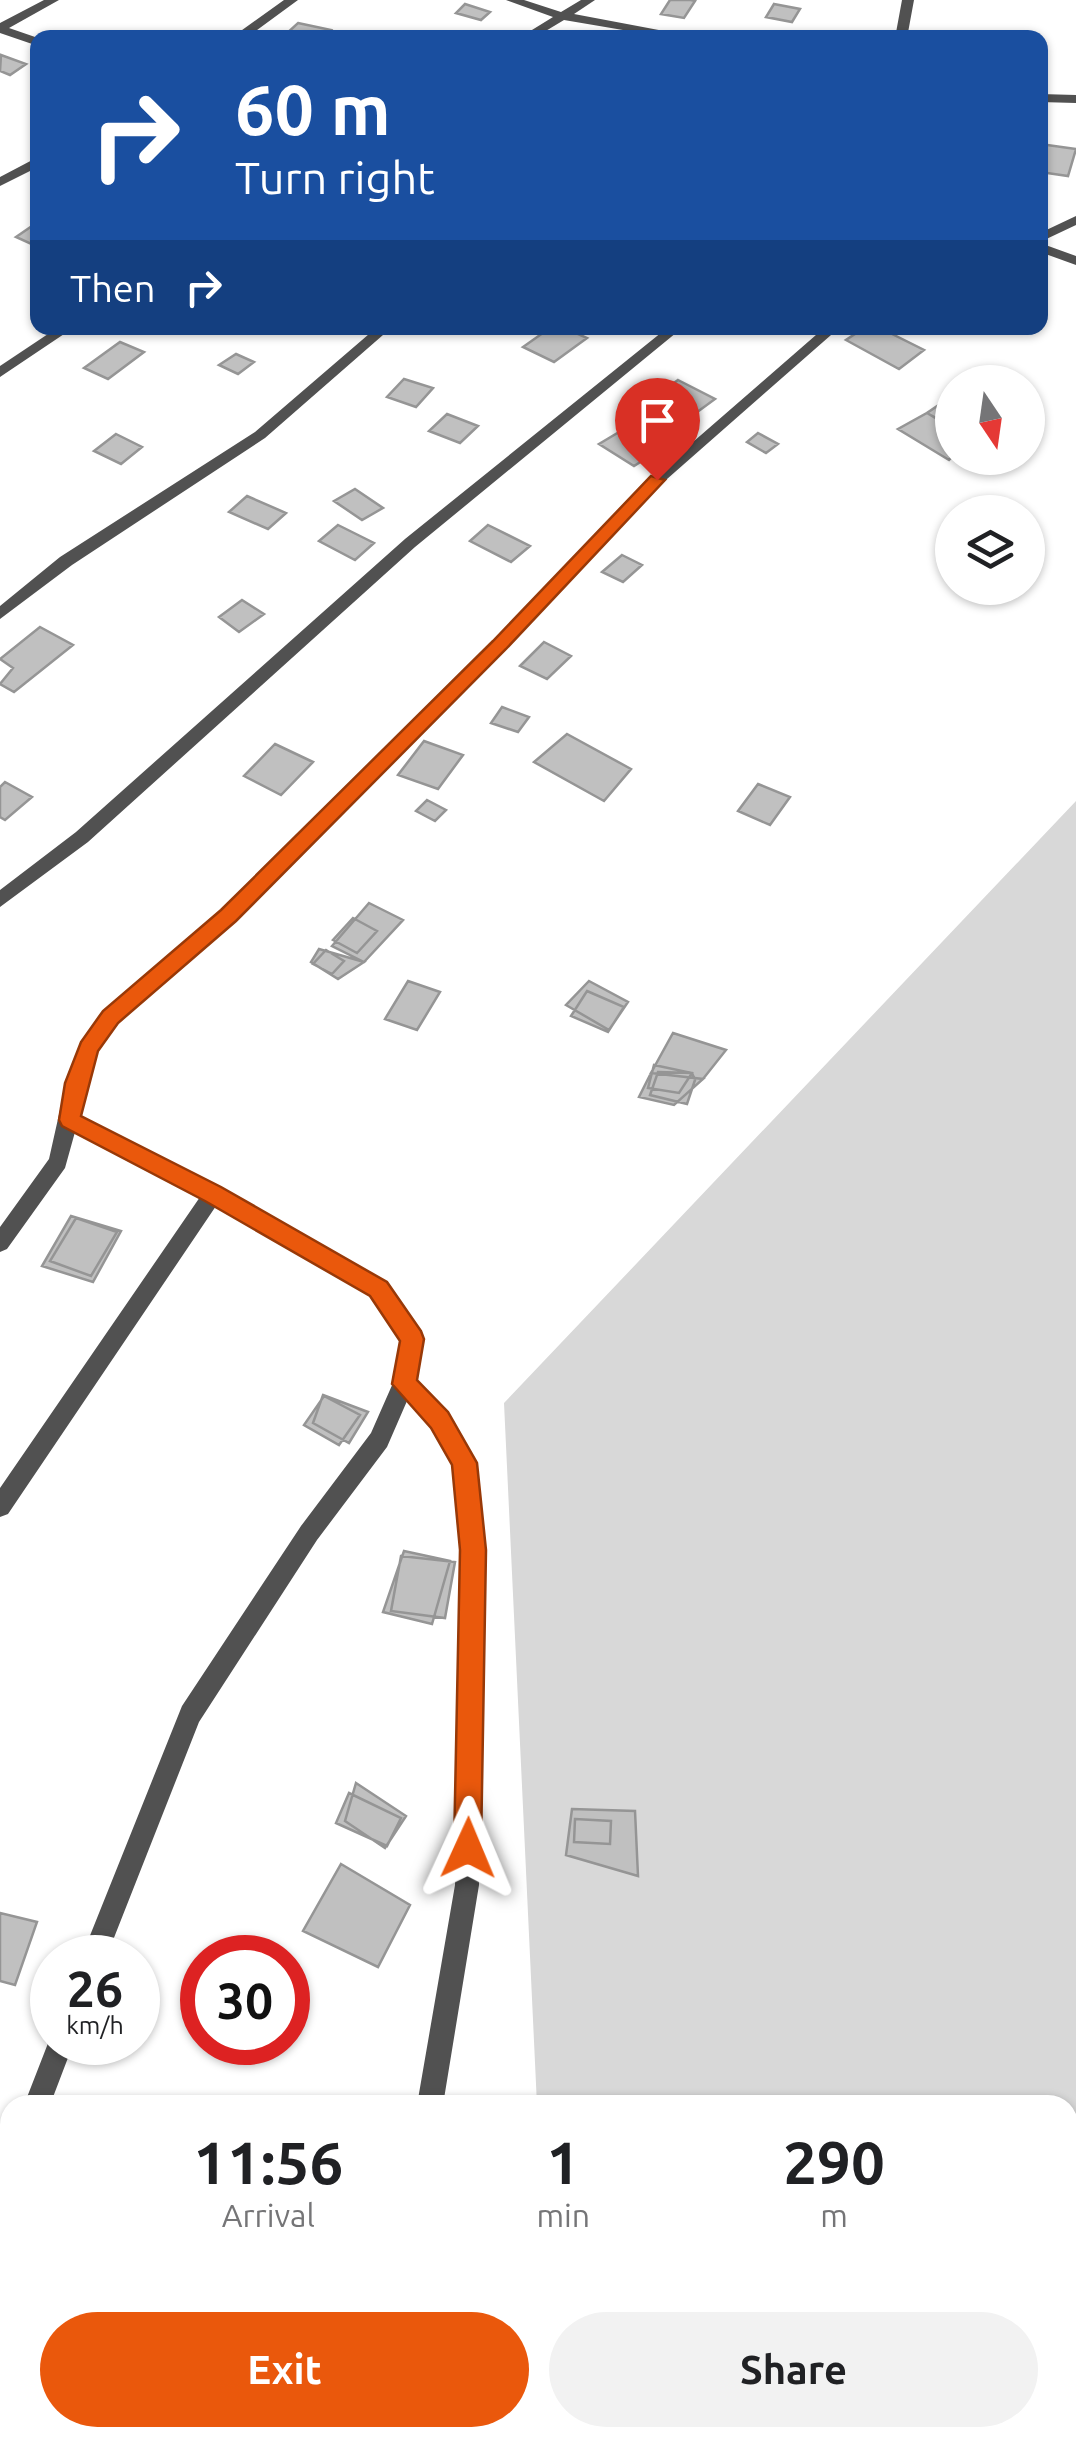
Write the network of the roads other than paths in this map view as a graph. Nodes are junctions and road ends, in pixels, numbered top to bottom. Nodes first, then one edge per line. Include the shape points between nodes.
1 (53, 0) edge
2 (292, 0) edge
3 (512, 0) edge
4 (589, 0) edge
5 (908, 0) edge
6 (563, 16) junction
7 (0, 28) edge
8 (249, 30) edge
9 (539, 30) edge
10 (647, 30) edge
11 (902, 30) edge
12 (30, 39) edge
13 (1048, 98) edge
14 (1076, 99) edge
15 (30, 165) edge
16 (0, 182) edge
17 (1076, 220) edge
18 (1048, 241) edge
19 (1048, 245) edge
20 (1076, 261) edge
21 (56, 335) edge
22 (376, 335) edge
23 (666, 335) edge
24 (824, 335) edge
25 (0, 373) edge
26 (0, 614) edge
27 (0, 900) edge
28 (70, 1120) junction
29 (213, 1194) junction
30 (0, 1243) edge
31 (404, 1384) junction
32 (0, 1507) edge
33 (102, 1935) edge
34 (52, 2065) edge
35 (41, 2095) edge
36 (432, 2095) edge

1 - 7 street
2 - 8 street
3 - 6 street
4 - 6 street
5 - 11 street
6 - 9 street
6 - 10 street
7 - 12 street
13 - 14 street
15 - 16 street
17 - 18 street
19 - 20 street
21 - 25 street
22 - 26 street via 260,435 66,561
23 - 27 street via 410,543 82,837
24 - 28 street via 676,461 228,915 110,1017 89,1048
28 - 29 street
28 - 30 street via 58,1162
29 - 31 street via 378,1289 412,1339
29 - 32 street
31 - 33 street via 379,1440 190,1714
31 - 36 street via 439,1420 464,1463 473,1550 467,1885
34 - 35 street

